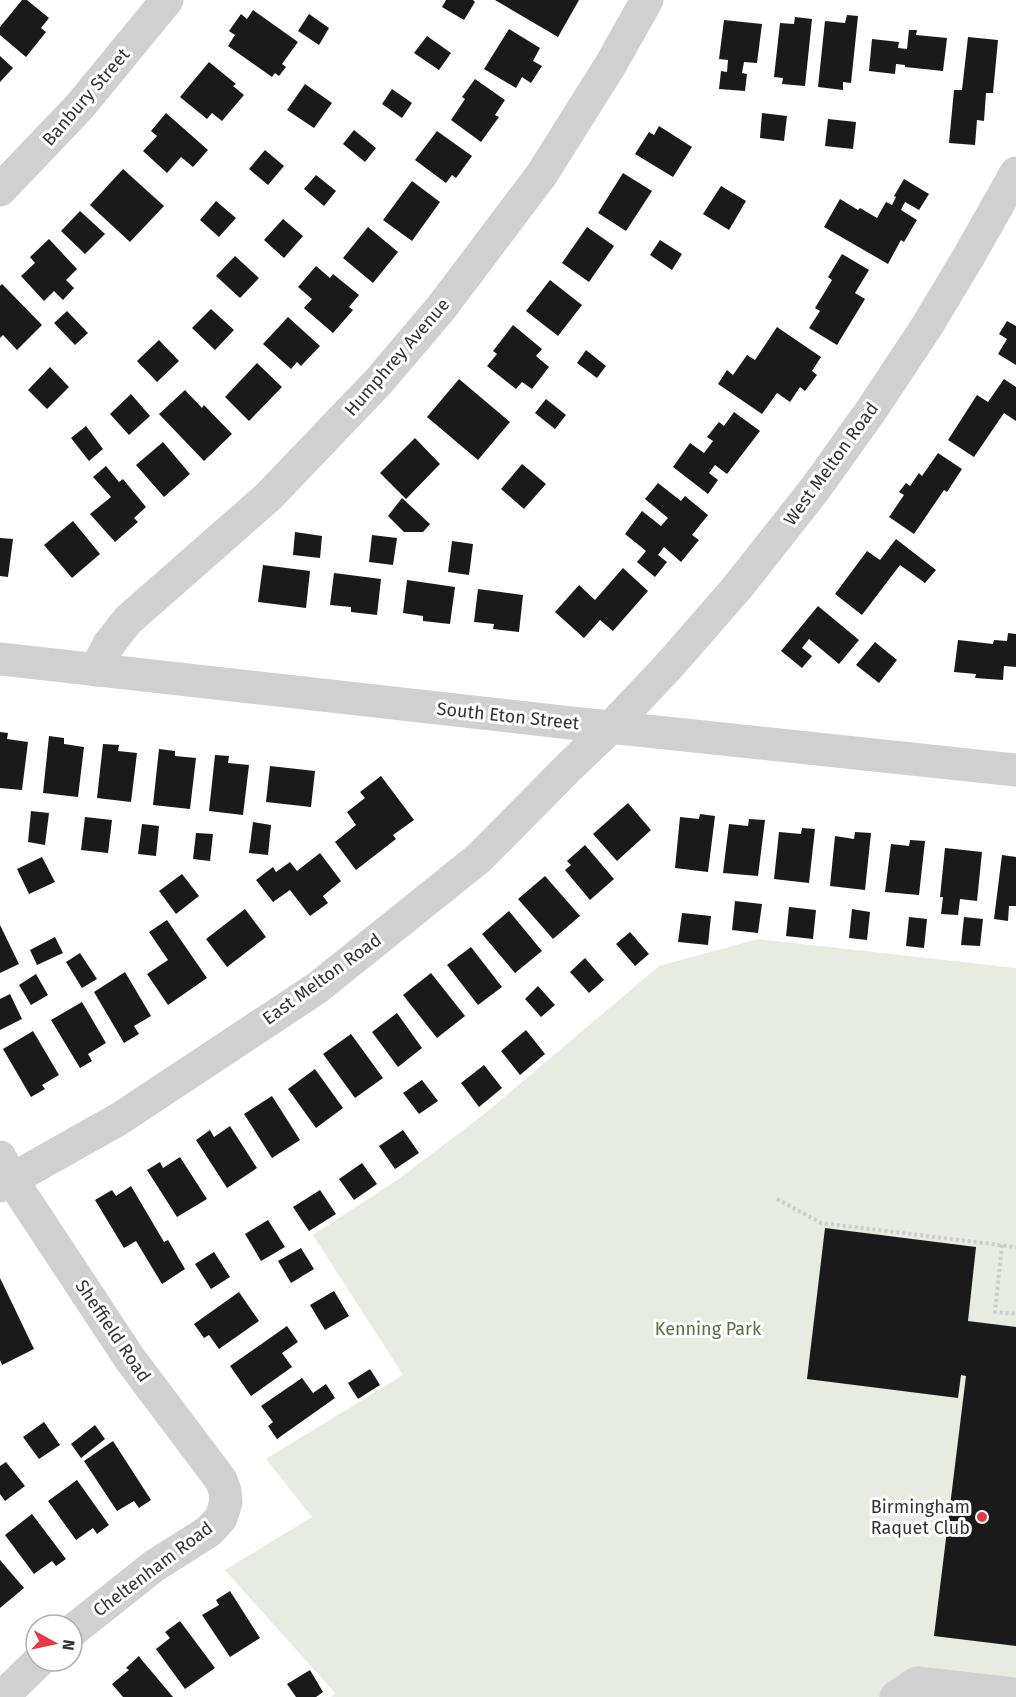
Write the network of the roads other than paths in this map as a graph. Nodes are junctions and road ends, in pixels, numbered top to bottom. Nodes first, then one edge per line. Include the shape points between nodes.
1 (167, 0) edge
2 (647, 0) edge
3 (1016, 173) edge
4 (0, 190) edge
5 (0, 659) edge
6 (96, 670) junction
7 (611, 728) junction
8 (1016, 770) edge
9 (4, 1174) edge
10 (226, 1502) joint
11 (84, 1621) edge
12 (27, 1673) edge
13 (1016, 1694) edge
14 (2, 1697) edge
15 (896, 1697) edge

1 - 4 street, Banbury Street via 80,106
2 - 6 street, Humphrey Avenue via 542,174 441,308 379,381 269,496 128,620 109,644
3 - 7 street, West Melton Road via 927,326 815,489 736,589
5 - 6 street, South Eton Street
6 - 7 street, South Eton Street
7 - 8 street, South Eton Street
7 - 9 street, East Melton Road via 479,858 317,988 119,1119
9 - 10 street, Sheffield Road via 130,1359 221,1480
10 - 11 street, Cheltenham Road via 221,1518 209,1531 154,1566
12 - 14 street
13 - 15 street via 917,1683

